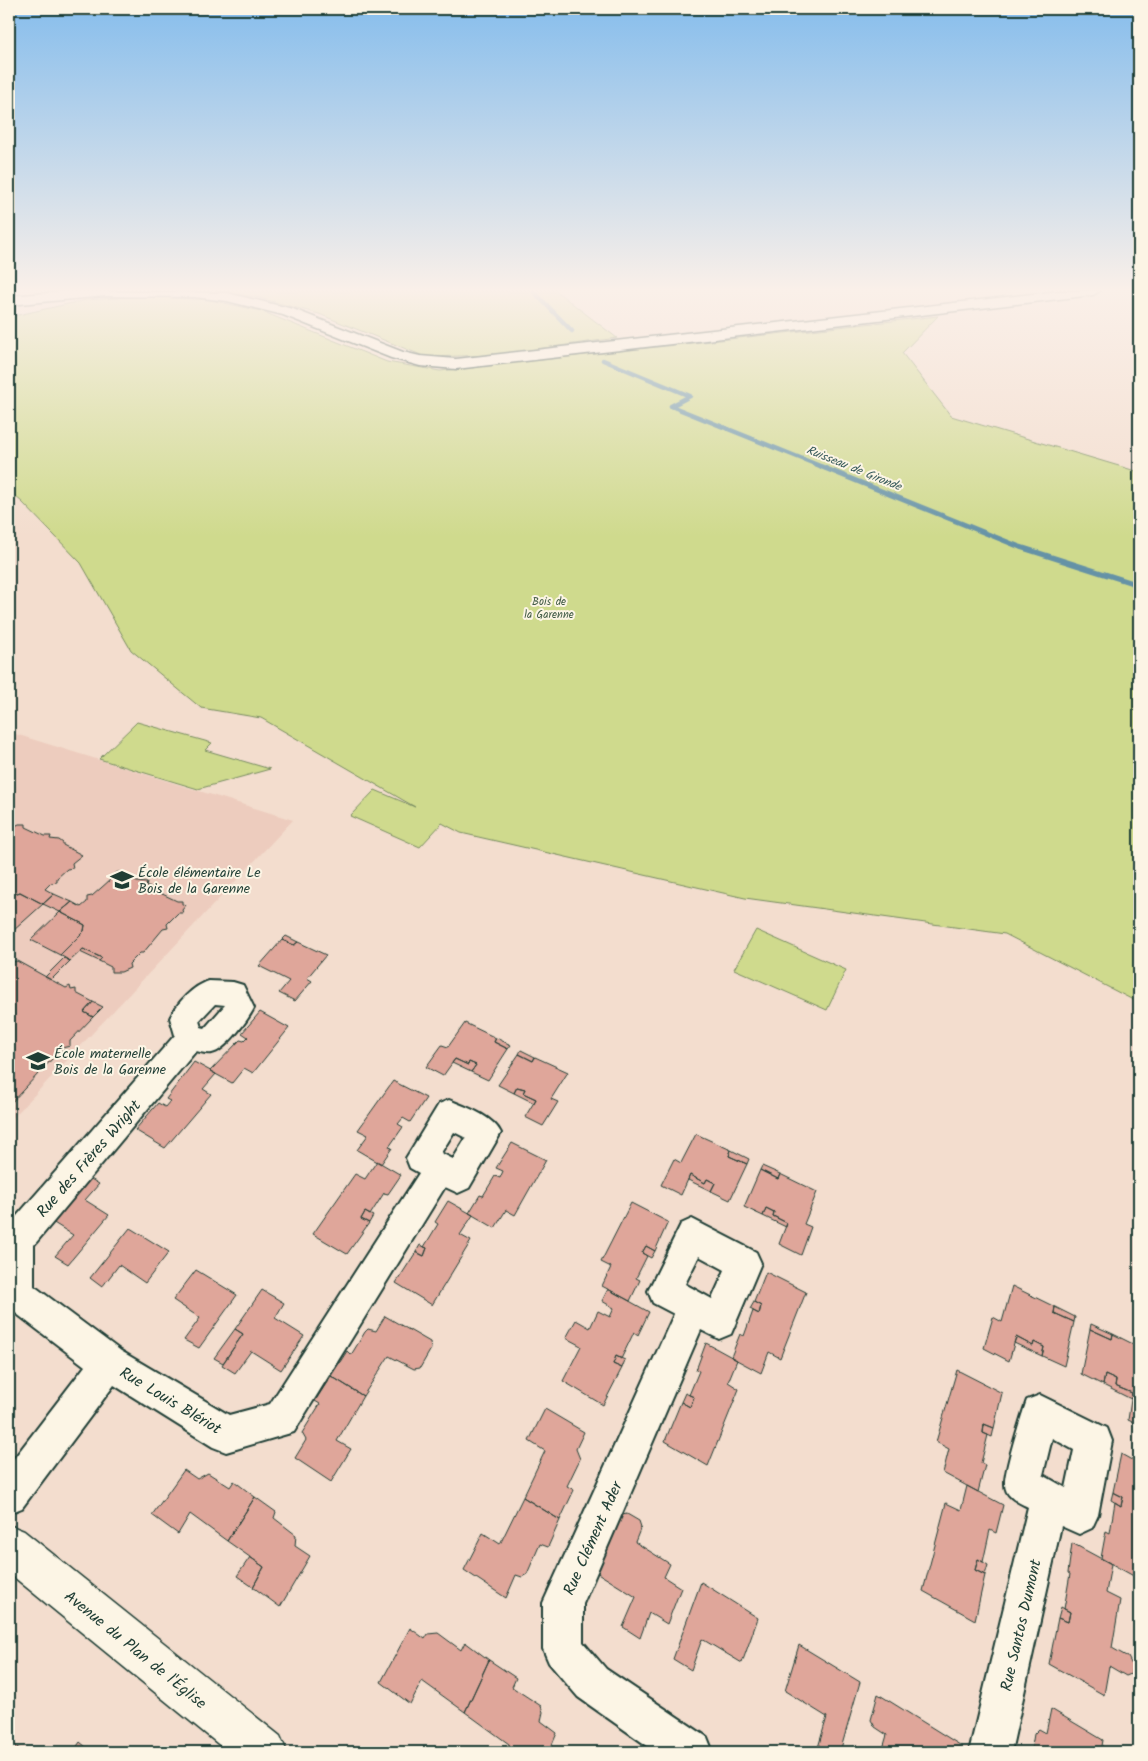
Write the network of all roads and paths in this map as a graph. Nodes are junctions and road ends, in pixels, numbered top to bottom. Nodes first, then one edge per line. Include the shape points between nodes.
1 (190, 1038) dead end
2 (440, 1168) dead end
3 (694, 1307) dead end
4 (109, 1363) junction
5 (9, 1495) edge
6 (1049, 1498) dead end
7 (9, 1546) edge
8 (264, 1752) edge
9 (692, 1752) edge
10 (990, 1752) edge

1 - 4 street, Rue des Frères Wright via 18,1239 16,1294
2 - 4 street, Rue Louis Blériot via 281,1419 226,1434
3 - 9 street, Rue Clément Ader via 563,1603 563,1649 592,1683
4 - 5 street, Rue Louis Blériot
6 - 10 street, Rue Santos Dumont
7 - 8 main road, Avenue du Plan de l'Église

